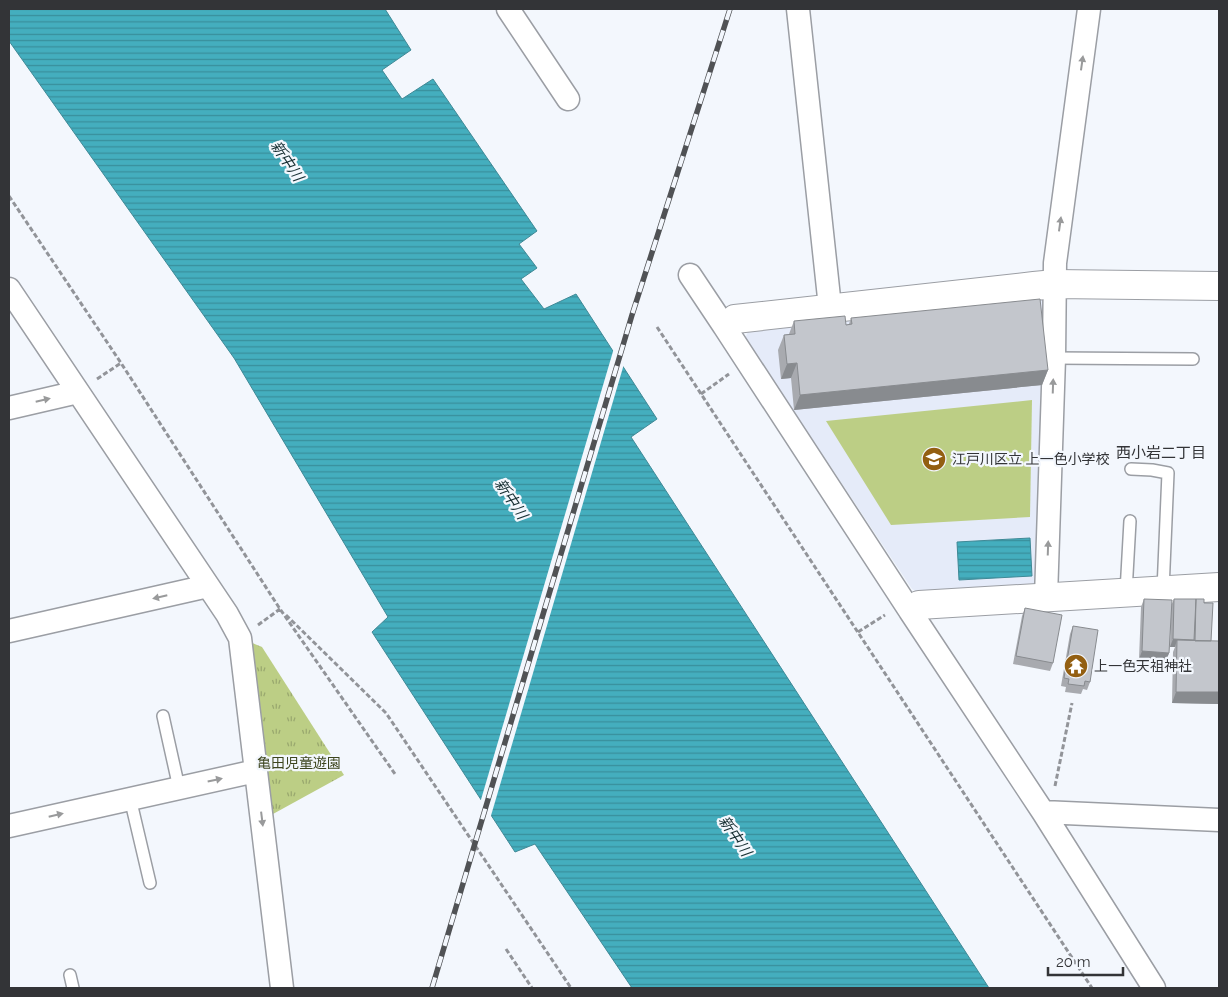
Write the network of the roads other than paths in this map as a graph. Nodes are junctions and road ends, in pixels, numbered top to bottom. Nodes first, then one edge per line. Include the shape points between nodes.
1 (508, 9) edge
2 (798, 9) edge
3 (1090, 9) edge
4 (568, 99) dead end
5 (690, 275) dead end
6 (1056, 284) junction
7 (1219, 286) edge
8 (9, 289) edge
9 (830, 308) junction
10 (729, 322) junction
11 (1054, 358) junction
12 (1193, 359) dead end
13 (78, 392) junction
14 (9, 408) edge
15 (1131, 469) dead end
16 (1130, 521) dead end
17 (208, 586) junction
18 (1219, 587) edge
19 (1163, 590) junction
20 (1126, 592) junction
21 (1046, 597) junction
22 (911, 606) junction
23 (9, 631) edge
24 (164, 716) dead end
25 (256, 771) junction
26 (179, 788) junction
27 (130, 798) junction
28 (1048, 804) junction
29 (1219, 820) edge
30 (9, 826) edge
31 (150, 883) dead end
32 (70, 975) dead end
33 (73, 988) edge
34 (282, 988) edge
35 (1154, 988) edge

1 - 4 street
2 - 9 street
6 -> 3 street via 1055,263
5 - 10 street
6 - 7 street
6 - 9 street
6 - 11 street
8 - 13 street
9 - 10 street
10 - 22 street via 747,362
11 - 12 lane
21 -> 11 street
14 -> 13 street
13 - 17 street
15 - 19 lane via 1168,473
16 - 20 lane
17 -> 23 street
17 - 25 street via 240,638
18 - 19 street
19 - 20 street
20 - 21 street
21 - 22 street
22 - 28 street
24 - 26 lane
26 -> 25 street
25 -> 34 street
26 - 27 street
30 -> 27 street
27 - 31 lane
28 - 29 street
28 - 35 street
32 - 33 lane

